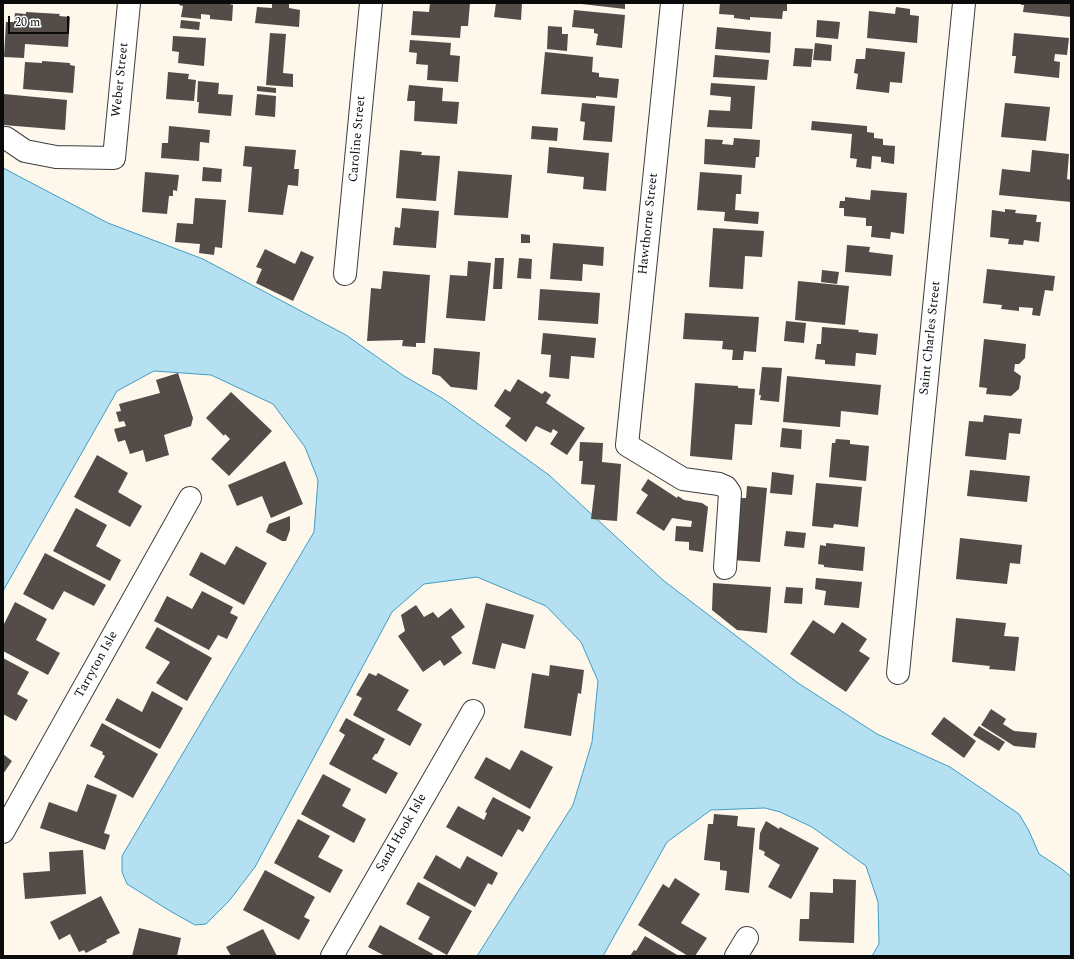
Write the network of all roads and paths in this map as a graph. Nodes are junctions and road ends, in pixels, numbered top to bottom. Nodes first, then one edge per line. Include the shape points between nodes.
1 (129, 3) edge
2 (371, 3) edge
3 (672, 3) edge
4 (964, 3) edge
5 (6, 138) dead end
6 (345, 274) dead end
7 (190, 498) dead end
8 (725, 568) dead end
9 (898, 673) dead end
10 (473, 711) dead end
11 (3, 832) edge
12 (332, 956) edge

1 - 5 street, Weber Street via 114,158 56,157 26,151
2 - 6 street, Caroline Street
3 - 8 street, Hawthorne Street via 627,445 683,479 726,487 730,493
4 - 9 street, Saint Charles Street
7 - 11 street, Tarryton Isle
10 - 12 street, Sand Hook Isle

